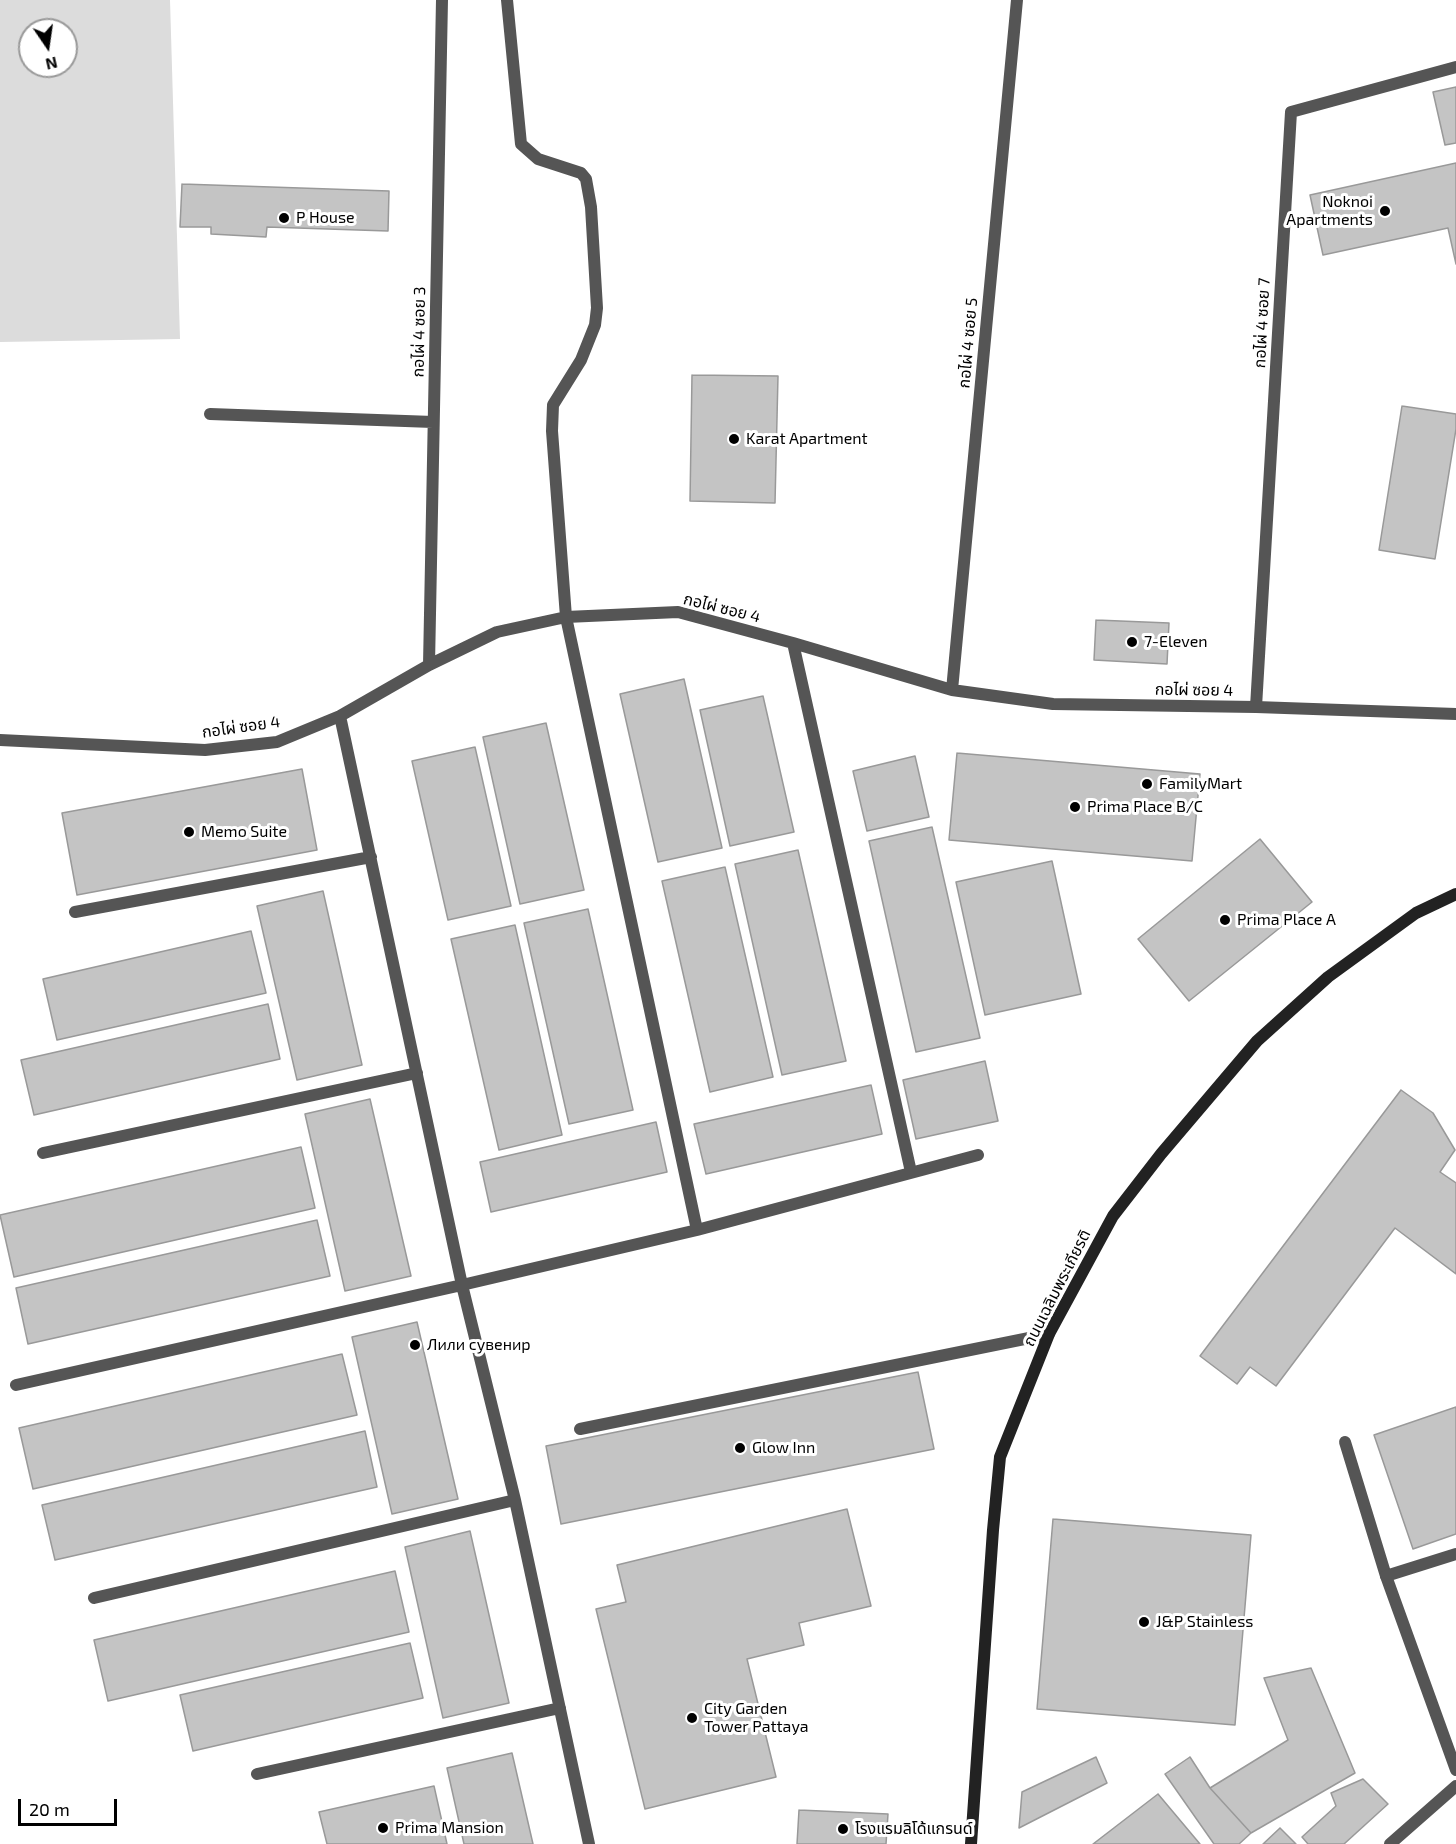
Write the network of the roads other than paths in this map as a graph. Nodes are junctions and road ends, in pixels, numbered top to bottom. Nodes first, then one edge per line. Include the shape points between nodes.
1 (442, 0) edge
2 (507, 0) edge
3 (1017, 0) edge
4 (1456, 67) edge
5 (210, 414) dead end
6 (433, 422) junction
7 (566, 617) junction
8 (793, 643) junction
9 (429, 665) junction
10 (952, 690) junction
11 (1256, 707) junction
12 (1456, 714) edge
13 (340, 716) junction
14 (0, 740) edge
15 (371, 857) junction
16 (1456, 894) edge
17 (75, 912) dead end
18 (417, 1073) junction
19 (43, 1153) dead end
20 (978, 1155) dead end
21 (911, 1172) junction
22 (697, 1230) junction
23 (462, 1286) junction
24 (1048, 1334) junction
25 (16, 1385) dead end
26 (580, 1430) dead end
27 (1345, 1442) dead end
28 (515, 1500) junction
29 (1456, 1554) edge
30 (1386, 1576) junction
31 (94, 1598) dead end
32 (560, 1708) junction
33 (1456, 1770) edge
34 (257, 1774) dead end
35 (1456, 1786) edge
36 (589, 1844) edge
37 (971, 1844) edge
38 (1390, 1844) edge

1 - 6 street, กอไผ่ 4 ซอย 3
2 - 7 street via 521,144 538,159 580,172 586,178 591,207 595,325 581,360 553,405
3 - 10 street, กอไผ่ 4 ซอย 5
4 - 11 street, กอไผ่ 4 ซอย 7 via 1291,112
5 - 6 street
6 - 9 street, กอไผ่ 4 ซอย 3
7 - 8 street, กอไผ่ ซอย 4 via 678,612
7 - 9 street, กอไผ่ ซอย 4 via 497,632
7 - 22 street
8 - 10 street, กอไผ่ ซอย 4
8 - 21 street
9 - 13 street, กอไผ่ ซอย 4
10 - 11 street, กอไผ่ ซอย 4 via 1053,704
11 - 12 street, กอไผ่ ซอย 4
13 - 14 street, กอไผ่ ซอย 4 via 277,742 205,750
13 - 15 street
15 - 17 street
15 - 18 street
16 - 24 main road, ถนนเฉลิมพระเกียรติ via 1416,913 1328,978 1257,1041 1113,1216
18 - 19 street
18 - 23 street
20 - 21 street
21 - 22 street
22 - 23 street
23 - 25 street
23 - 28 street
24 - 26 street
24 - 37 main road, ถนนเฉลิมพระเกียรติ via 1000,1457
27 - 30 street
28 - 31 street
28 - 32 street
29 - 30 street
30 - 33 street
32 - 34 street
32 - 36 street
35 - 38 street

